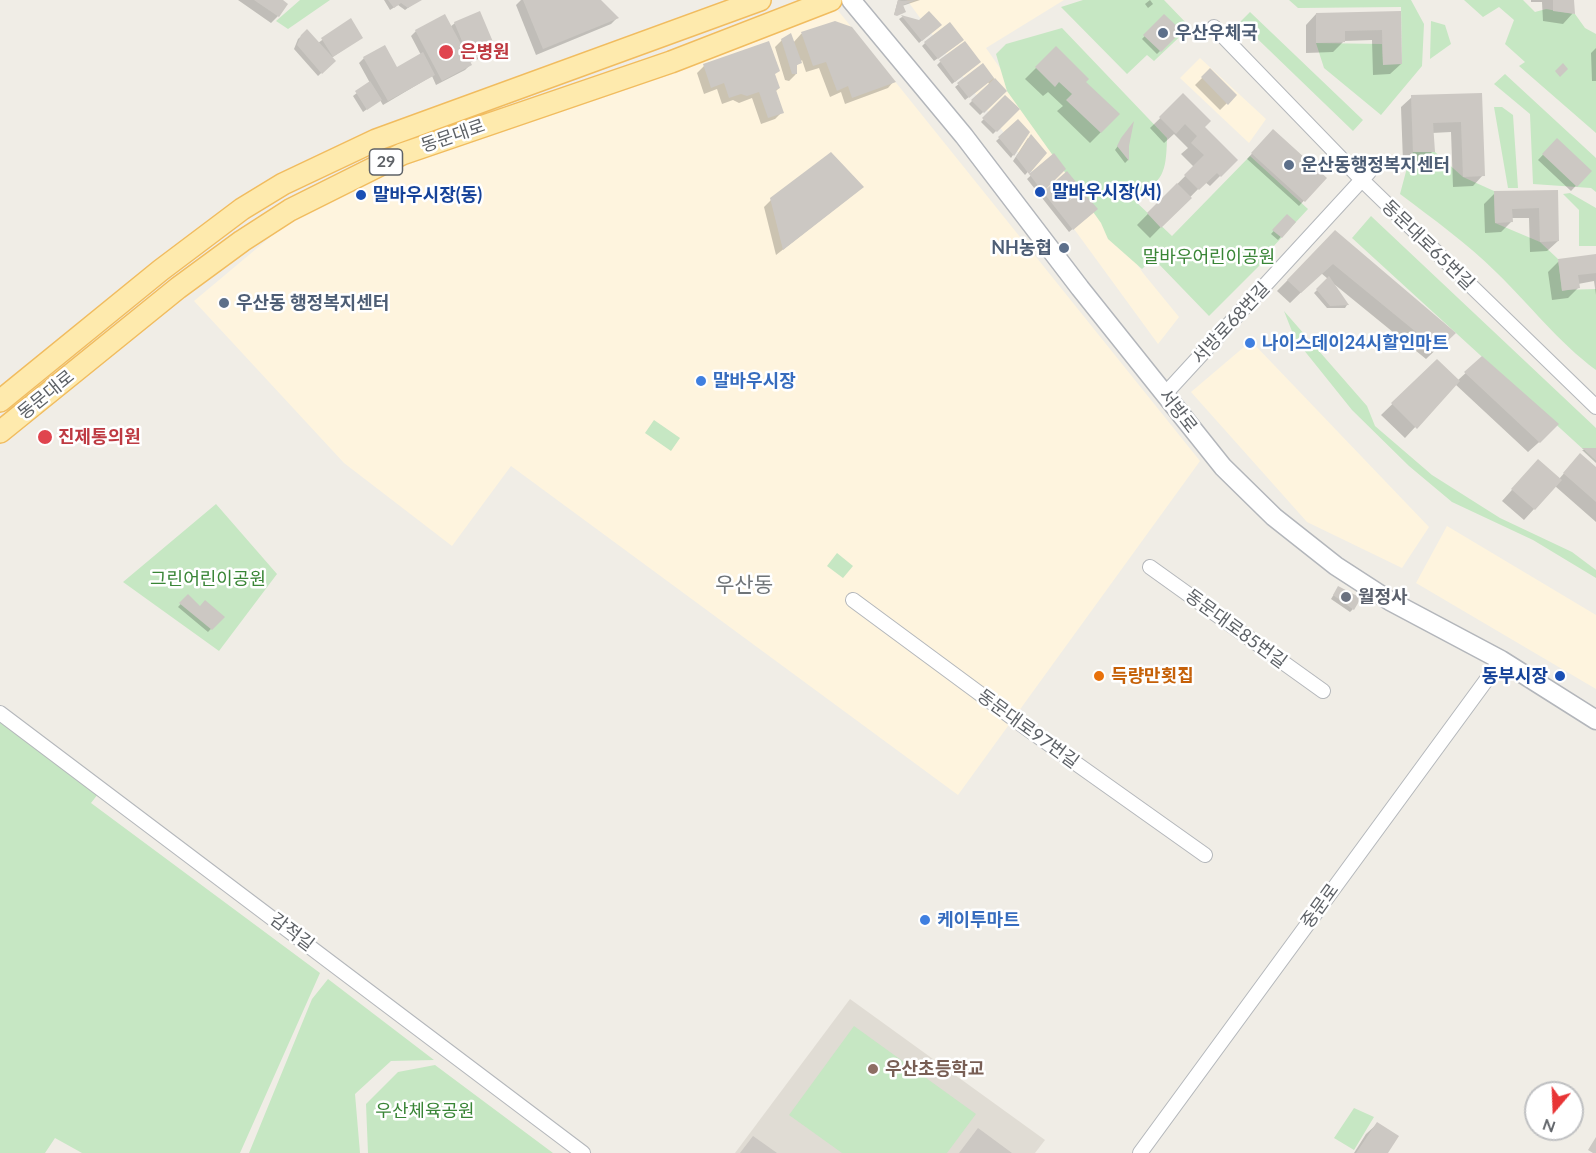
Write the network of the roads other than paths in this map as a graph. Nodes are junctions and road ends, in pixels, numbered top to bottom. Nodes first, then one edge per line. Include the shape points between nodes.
1 (831, 0) edge
2 (851, 0) edge
3 (753, 2) edge
4 (1214, 27) dead end
5 (1365, 176) junction
6 (1165, 394) junction
7 (0, 401) edge
8 (1596, 407) edge
9 (0, 432) edge
10 (1150, 567) dead end
11 (853, 600) dead end
12 (1501, 660) junction
13 (1323, 691) dead end
14 (0, 713) edge
15 (1596, 720) edge
16 (1205, 855) dead end
17 (583, 1153) edge
18 (1140, 1153) edge

1 - 9 main road, 동문대로 / 29 via 671,63 402,154 290,210 178,288
2 - 6 main road, 서방로 via 964,136
3 - 7 main road, 동문대로 / 29 via 376,140 283,184 242,208
4 - 5 street, 동문대로65번길
5 - 6 street, 서방로68번길
5 - 8 street, 동문대로65번길 via 1453,270
6 - 12 main road, 서방로 via 1223,467 1307,544 1390,601
10 - 13 street, 동문대로85번길
11 - 16 street, 동문대로97번길
12 - 15 main road, 서방로
12 - 18 street, 중문로
14 - 17 street, 감적길

